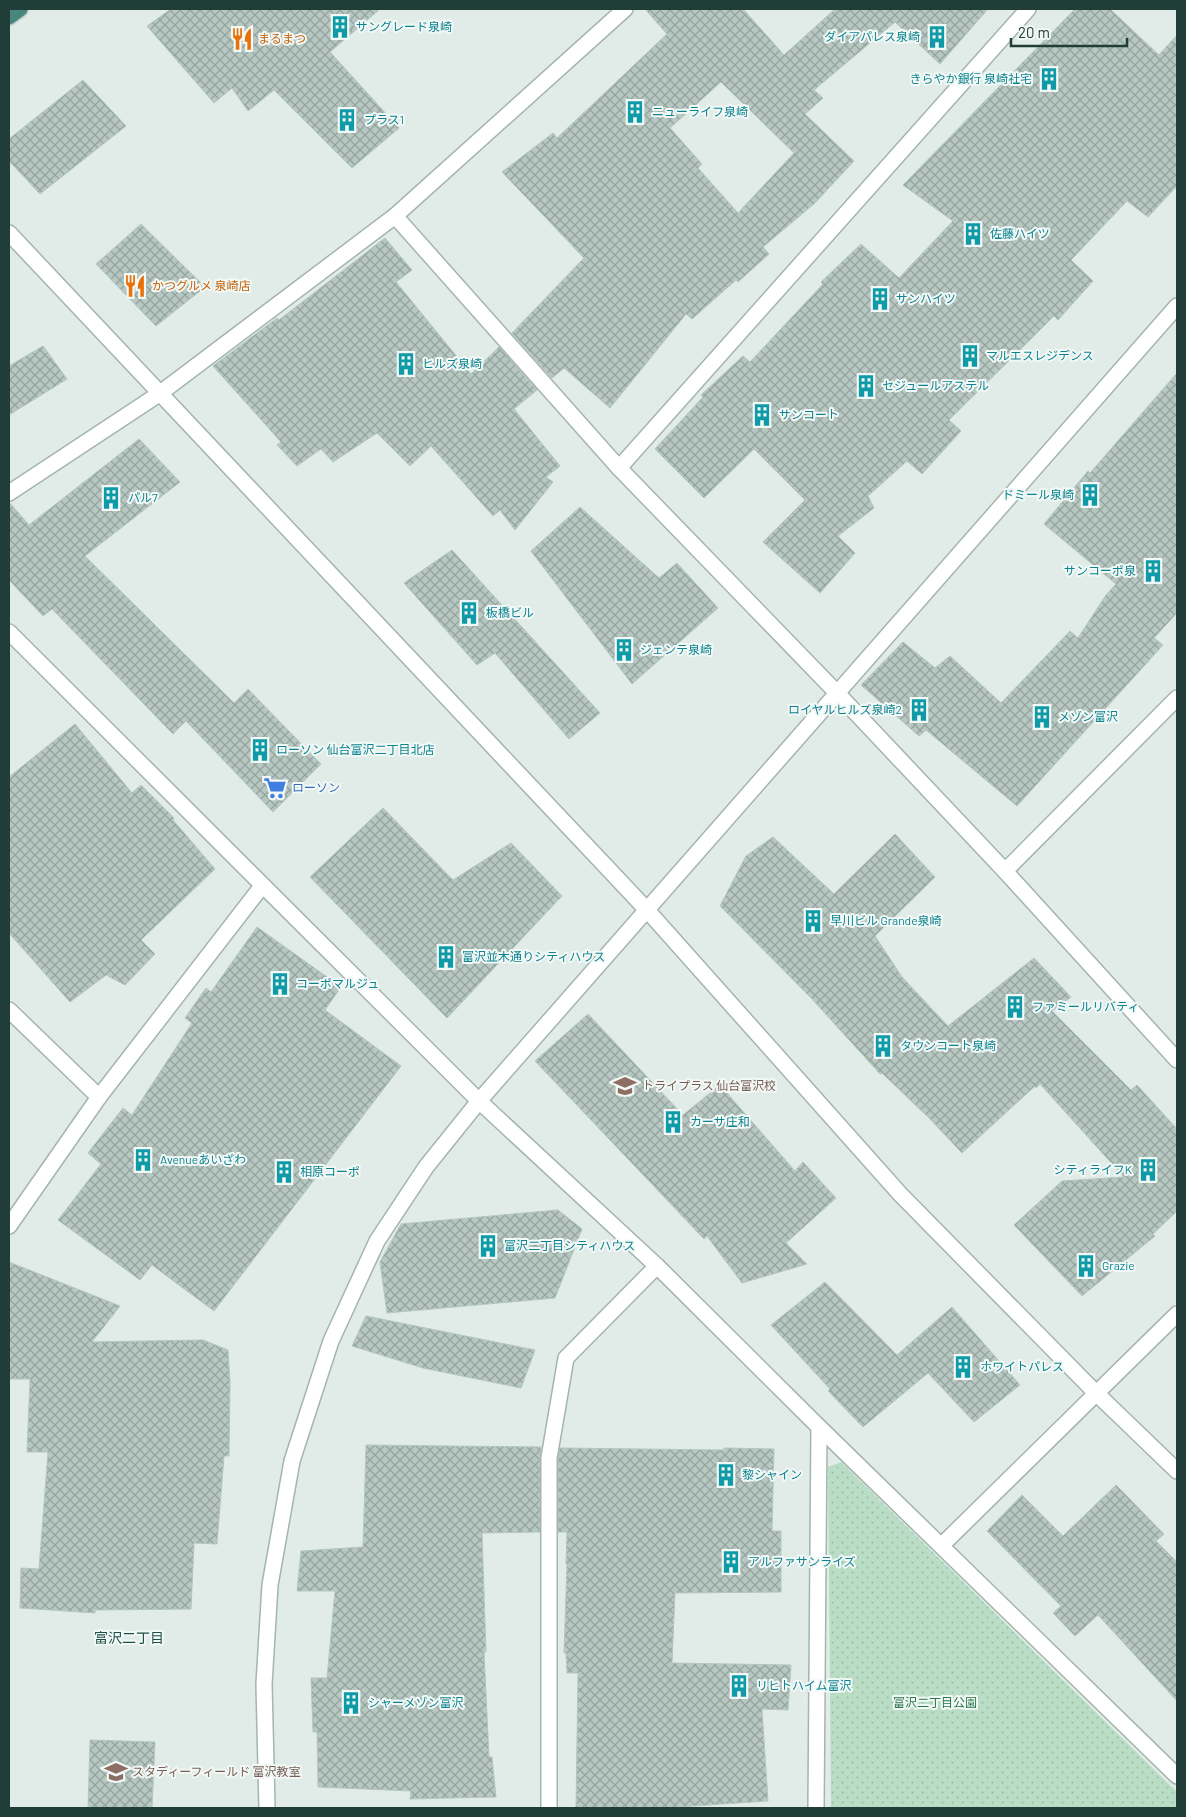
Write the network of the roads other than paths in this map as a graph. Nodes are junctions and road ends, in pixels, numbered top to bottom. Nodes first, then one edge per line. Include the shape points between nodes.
1 (20, 9) edge
2 (625, 9) edge
3 (1028, 9) edge
4 (9, 17) edge
5 (395, 216) junction
6 (9, 233) edge
7 (1177, 306) edge
8 (159, 394) junction
9 (619, 468) junction
10 (9, 493) edge
11 (9, 632) edge
12 (838, 694) junction
13 (1177, 698) edge
14 (1005, 871) junction
15 (262, 886) junction
16 (648, 910) junction
17 (9, 1010) edge
18 (1177, 1060) edge
19 (99, 1097) junction
20 (479, 1101) junction
21 (9, 1226) edge
22 (657, 1266) junction
23 (1177, 1314) edge
24 (1096, 1392) junction
25 (819, 1427) junction
26 (1177, 1471) edge
27 (942, 1545) junction
28 (1177, 1776) edge
29 (267, 1808) edge
30 (549, 1808) edge
31 (816, 1808) edge

1 - 4 highway
2 - 5 street
3 - 9 street
5 - 8 street
5 - 9 street
6 - 8 street
7 - 12 street
8 - 10 street
8 - 16 street
9 - 12 street
11 - 15 street
12 - 14 street
12 - 16 street
13 - 14 street
14 - 18 street
15 - 19 street
15 - 20 street
16 - 20 street
16 - 24 street via 900,1194
17 - 19 street
19 - 21 street
20 - 22 street
20 - 29 street via 426,1167 377,1241 331,1341 292,1461 270,1585 264,1684
22 - 25 street
22 - 30 street via 566,1358 549,1458
23 - 24 street
24 - 26 street
24 - 27 street
25 - 27 street
25 - 31 street
27 - 28 street

